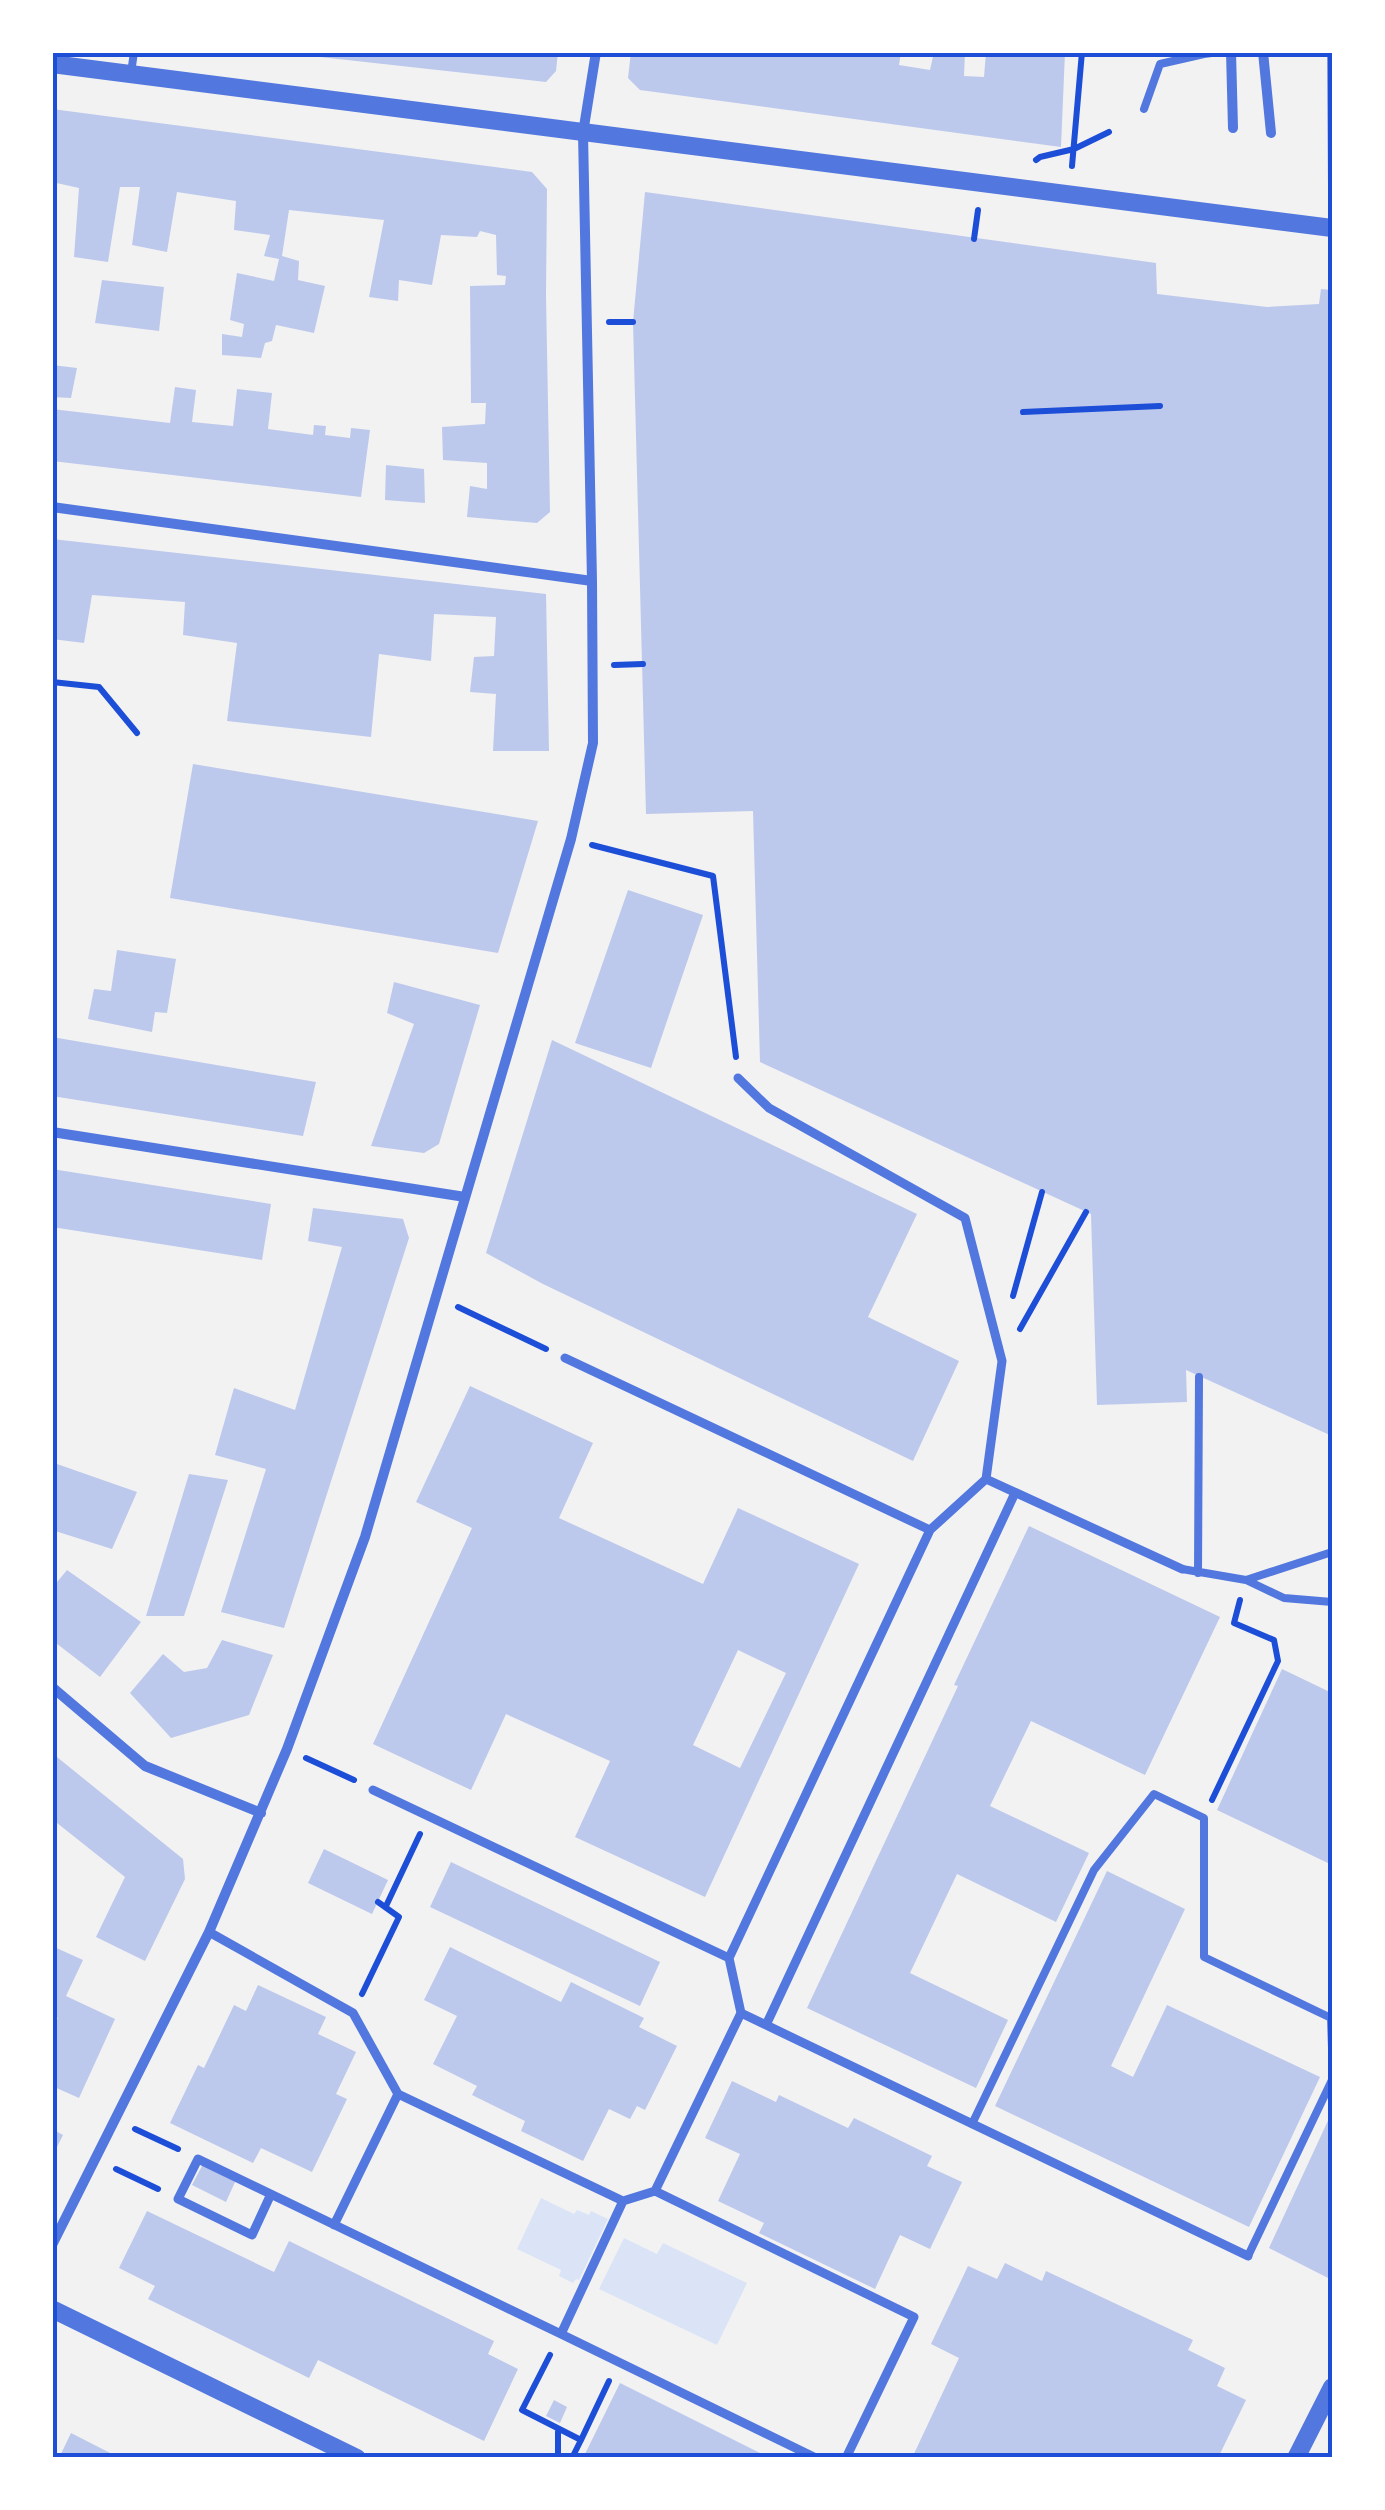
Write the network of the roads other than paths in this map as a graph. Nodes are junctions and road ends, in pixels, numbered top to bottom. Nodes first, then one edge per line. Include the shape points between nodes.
1 (134, 52) edge
2 (596, 52) edge
3 (1219, 52) edge
4 (1231, 52) edge
5 (1263, 52) edge
6 (52, 64) edge
7 (131, 75) junction
8 (1144, 109) dead end
9 (1233, 128) dead end
10 (1271, 132) dead end
11 (584, 133) junction
12 (1332, 228) edge
13 (52, 507) edge
14 (592, 581) junction
15 (738, 1078) road end
16 (52, 1132) edge
17 (465, 1196) junction
18 (565, 1358) road end
19 (1199, 1377) dead end
20 (986, 1479) junction
21 (1015, 1493) junction
22 (930, 1530) junction
23 (1332, 1552) edge
24 (1182, 1569) joint
25 (1198, 1573) junction
26 (1246, 1580) junction
27 (1332, 1602) edge
28 (52, 1688) edge
29 (373, 1790) road end
30 (260, 1813) junction
31 (209, 1932) junction
32 (730, 1958) junction
33 (741, 2013) junction
34 (766, 2025) junction
35 (1332, 2048) edge
36 (1332, 2080) edge
37 (398, 2094) junction
38 (972, 2124) junction
39 (655, 2191) junction
40 (272, 2194) junction
41 (623, 2200) junction
42 (334, 2225) junction
43 (52, 2245) edge
44 (1248, 2256) joint
45 (52, 2309) edge
46 (560, 2334) junction
47 (1332, 2386) edge
48 (357, 2458) edge
49 (816, 2458) edge
50 (846, 2458) edge
51 (1296, 2458) edge

1 - 7 lane
2 - 11 street
3 - 8 lane via 1160,64
4 - 9 street
5 - 10 street
6 - 7 street
7 - 11 street
11 - 12 street
11 - 14 street
13 - 14 street
14 - 17 street via 593,742 571,839
15 - 20 street via 769,1108 965,1218 1002,1360
16 - 17 street
17 - 30 street via 365,1538
18 - 22 street
19 - 25 lane
20 - 21 street
20 - 22 street
21 - 24 street
21 - 34 street
22 - 32 street
23 - 26 lane
24 - 25 lane
25 - 26 lane
26 - 27 lane via 1284,1598
28 - 30 street via 145,1766
29 - 32 street
30 - 31 street
31 - 37 street via 353,2013
31 - 43 street
32 - 33 street
33 - 34 street
33 - 39 street
34 - 38 street
35 - 38 lane via 1331,2018 1204,1957 1204,1818 1154,1794 1094,1870
36 - 44 lane
37 - 41 street
37 - 42 street
38 - 44 street
39 - 41 street
39 - 50 street via 914,2317
40 - 40 street via 252,2235 178,2199 198,2159
40 - 42 street
41 - 46 street
42 - 46 street
45 - 48 street
46 - 49 street
47 - 51 street

